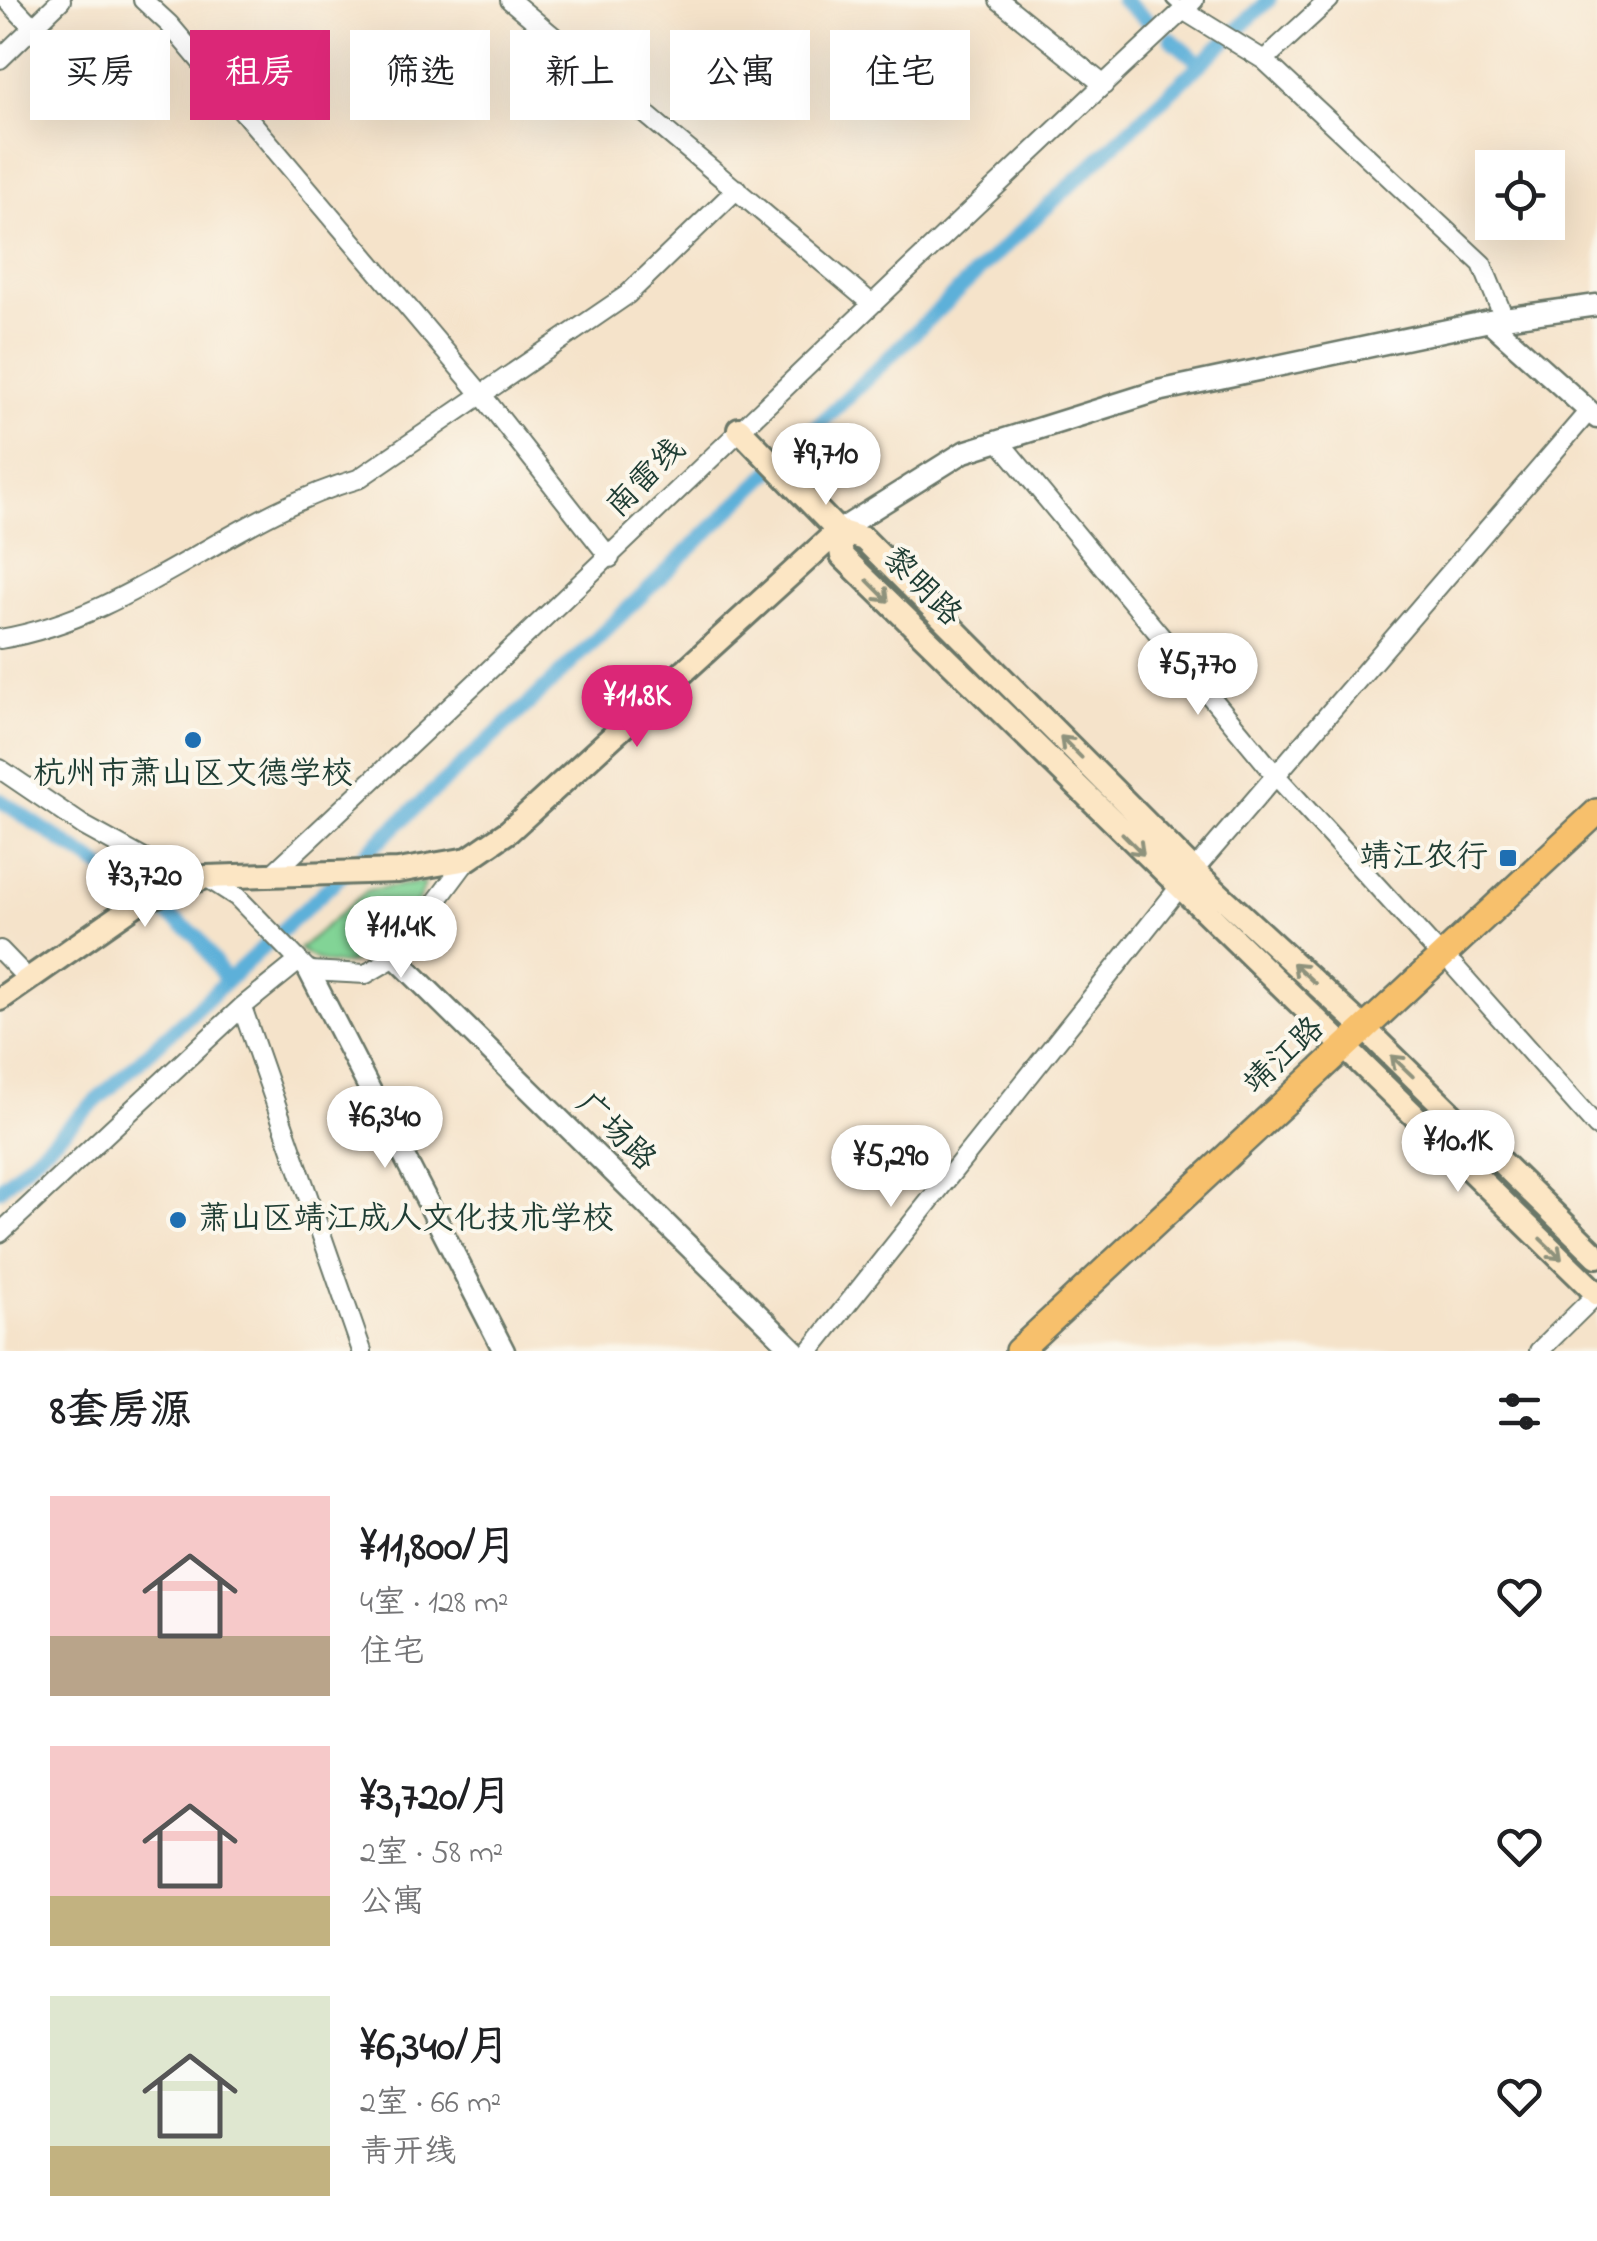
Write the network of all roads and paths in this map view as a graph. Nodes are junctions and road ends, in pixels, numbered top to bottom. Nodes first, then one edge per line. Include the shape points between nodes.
1 (7, 0) edge
2 (61, 0) edge
3 (143, 0) edge
4 (510, 0) edge
5 (999, 0) edge
6 (1329, 0) edge
7 (1183, 3) edge
8 (33, 27) junction
9 (1260, 58) junction
10 (0, 60) edge
11 (1104, 85) junction
12 (737, 189) junction
13 (872, 304) junction
14 (1597, 305) edge
15 (1497, 320) junction
16 (482, 395) junction
17 (1593, 414) edge
18 (747, 437) junction
19 (1000, 441) junction
20 (838, 531) junction
21 (610, 558) junction
22 (0, 639) edge
23 (0, 769) edge
24 (1278, 778) junction
25 (1597, 812) edge
26 (1597, 833) edge
27 (468, 859) junction
28 (271, 876) junction
29 (206, 878) junction
30 (1186, 880) junction
31 (0, 950) edge
32 (395, 957) junction
33 (1448, 961) junction
34 (300, 962) junction
35 (29, 980) junction
36 (0, 999) edge
37 (242, 1007) junction
38 (1361, 1042) junction
39 (1597, 1127) edge
40 (0, 1233) edge
41 (1597, 1256) edge
42 (1597, 1294) edge
43 (362, 1351) edge
44 (504, 1351) edge
45 (794, 1351) edge
46 (810, 1351) edge
47 (1018, 1351) edge
48 (1042, 1351) edge
49 (1539, 1351) edge

1 - 8 street
2 - 8 street
3 - 16 street
4 - 12 street
5 - 11 street
6 - 9 street
7 - 9 street
7 - 11 street, 南雷线
8 - 10 street
9 - 15 street via 1482,264
11 - 13 street, 南雷线
12 - 13 street
12 - 16 street via 626,295
13 - 18 street, 南雷线
14 - 15 street
15 - 17 street
15 - 19 street via 1158,391
16 - 21 street
16 - 22 street via 358,479 264,515 168,576
17 - 24 street
18 - 20 main road, 黎明路
18 - 21 street, 南雷线
19 - 20 street via 964,452
19 - 24 street
20 - 27 main road via 509,831
20 - 30 main road, 黎明路 via 864,540
21 - 28 street, 南雷线
23 - 29 street via 164,870
24 - 30 street
24 - 33 street
25 - 33 main road, 靖江路
26 - 33 main road, 靖江路
27 - 28 main road via 389,872
27 - 32 street
28 - 29 main road
29 - 34 street via 253,913
29 - 35 main road via 138,902
30 - 38 main road, 黎明路
30 - 46 street
31 - 35 street
32 - 34 street via 366,974
32 - 45 street, 广场路
33 - 38 main road, 靖江路
33 - 39 street
34 - 37 street
34 - 44 street
35 - 36 main road
37 - 40 street
37 - 43 street
41 -> 38 main road, 黎明路
38 -> 42 main road, 黎明路
38 - 47 main road, 靖江路
38 - 48 main road, 靖江路
42 - 49 street

